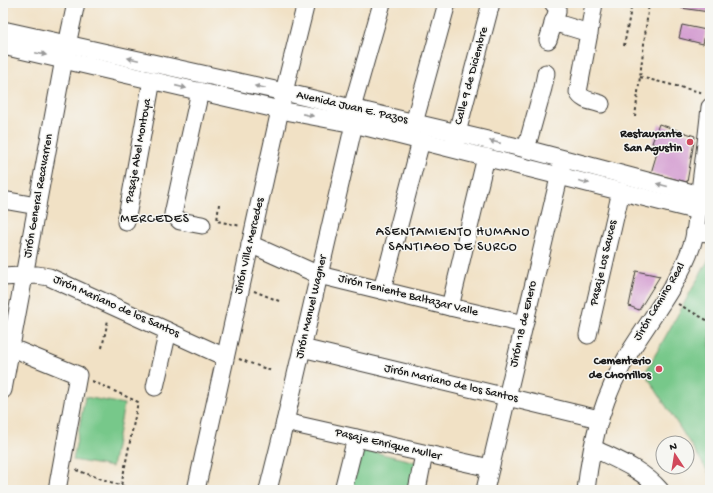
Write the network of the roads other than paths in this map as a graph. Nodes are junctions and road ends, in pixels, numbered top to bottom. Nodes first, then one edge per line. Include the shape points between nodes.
1 (76, 3) edge
2 (306, 3) edge
3 (382, 3) edge
4 (447, 3) edge
5 (491, 3) edge
6 (553, 3) edge
7 (594, 3) edge
8 (553, 22) junction
9 (3, 30) edge
10 (589, 32) junction
11 (548, 40) dead end
12 (3, 46) edge
13 (66, 52) junction
14 (546, 73) dead end
15 (152, 80) junction
16 (200, 91) junction
17 (284, 92) junction
18 (601, 104) dead end
19 (710, 107) edge
20 (280, 110) junction
21 (353, 116) junction
22 (414, 123) junction
23 (457, 133) junction
24 (421, 141) junction
25 (452, 149) junction
26 (526, 149) junction
27 (486, 158) junction
28 (563, 159) junction
29 (706, 172) edge
30 (559, 176) junction
31 (621, 191) junction
32 (3, 200) edge
33 (699, 203) junction
34 (37, 206) junction
35 (126, 222) dead end
36 (202, 225) dead end
37 (702, 232) edge
38 (252, 236) junction
39 (319, 275) junction
40 (24, 276) junction
41 (3, 277) edge
42 (382, 290) junction
43 (450, 307) junction
44 (524, 324) junction
45 (168, 331) junction
46 (588, 335) dead end
47 (12, 348) junction
48 (302, 348) junction
49 (225, 355) junction
50 (155, 387) dead end
51 (3, 390) edge
52 (507, 397) junction
53 (599, 419) junction
54 (286, 422) junction
55 (356, 438) junction
56 (593, 448) junction
57 (424, 454) junction
58 (490, 468) junction
59 (57, 490) edge
60 (196, 490) edge
61 (268, 490) edge
62 (343, 490) edge
63 (416, 490) edge
64 (485, 490) edge
65 (586, 490) edge
66 (660, 490) edge

1 - 13 street, Jirón General Recavarren
2 - 17 street, Jirón Villa Mercedes
3 - 21 street, Jirón Manuel Wagner
4 - 22 street
5 - 23 street, Calle 9 de Diciembre
6 - 8 street via 557,12
7 - 10 street
8 - 10 street
8 - 11 street
9 - 13 street, Avenida Juan E. Pazos
10 - 18 street via 578,92 583,99
12 -> 13 street, Avenida Juan E. Pazos
13 - 15 street, Avenida Juan E. Pazos
17 -> 13 street, Avenida Juan E. Pazos
13 - 34 street, Jirón General Recavarren
14 - 26 street
15 -> 16 street, Avenida Juan E. Pazos
15 - 35 street, Pasaje Abel Montoya
16 - 20 street, Avenida Juan E. Pazos
16 - 36 street via 173,214 180,221
17 - 20 street, Jirón Villa Mercedes
17 - 21 street, Avenida Juan E. Pazos
19 - 29 street, Jirón Camino Real
20 -> 21 street, Avenida Juan E. Pazos
20 - 38 street, Jirón Villa Mercedes
21 - 22 street, Avenida Juan E. Pazos
21 - 24 street, Avenida Juan E. Pazos
21 - 39 street, Jirón Manuel Wagner
22 - 23 street, Avenida Juan E. Pazos
23 - 25 street, Calle 9 de Diciembre
26 -> 23 street, Avenida Juan E. Pazos
24 - 25 street, Avenida Juan E. Pazos
24 - 42 street
25 - 27 street, Avenida Juan E. Pazos
26 - 28 street, Avenida Juan E. Pazos
27 - 30 street, Avenida Juan E. Pazos
27 - 43 street
28 - 30 street, Jirón 18 de Enero
33 -> 28 street, Avenida Juan E. Pazos
29 - 33 street, Jirón Camino Real
30 -> 31 street, Avenida Juan E. Pazos
30 - 44 street, Jirón 18 de Enero
31 - 33 street, Avenida Juan E. Pazos
31 - 46 street, Pasaje Los Sauces
32 - 34 street
33 - 37 street, Jirón Camino Real
34 - 40 street, Jirón General Recavarren
37 - 53 street, Jirón Camino Real via 616,376
38 - 39 street, Jirón Teniente Baltazar Valle
38 - 49 street, Jirón Villa Mercedes
39 - 42 street, Jirón Teniente Baltazar Valle
39 - 48 street, Jirón Manuel Wagner
40 - 41 street, Jirón Mariano de los Santos
40 - 45 street, Jirón Mariano de los Santos via 50,277
40 - 47 street, Jirón General Recavarren
42 - 43 street, Jirón Teniente Baltazar Valle
43 - 44 street, Jirón Teniente Baltazar Valle
44 - 52 street, Jirón 18 de Enero
45 - 49 street, Jirón Mariano de los Santos
45 - 50 street
47 - 51 street, Jirón General Recavarren
47 - 59 street via 78,375
48 - 52 street, Jirón Mariano de los Santos
48 - 54 street, Jirón Manuel Wagner
49 - 60 street, Jirón Villa Mercedes
52 - 53 street, Jirón Mariano de los Santos
52 - 58 street, Jirón 18 de Enero
53 - 56 street, Jirón Camino Real
54 - 55 street, Pasaje Enrique Muller
54 - 61 street, Jirón Manuel Wagner
55 - 57 street, Pasaje Enrique Muller
55 - 62 street
56 - 65 street, Jirón Camino Real
56 - 66 street via 634,468
57 - 58 street, Pasaje Enrique Muller
57 - 63 street
58 - 64 street, Jirón 18 de Enero

